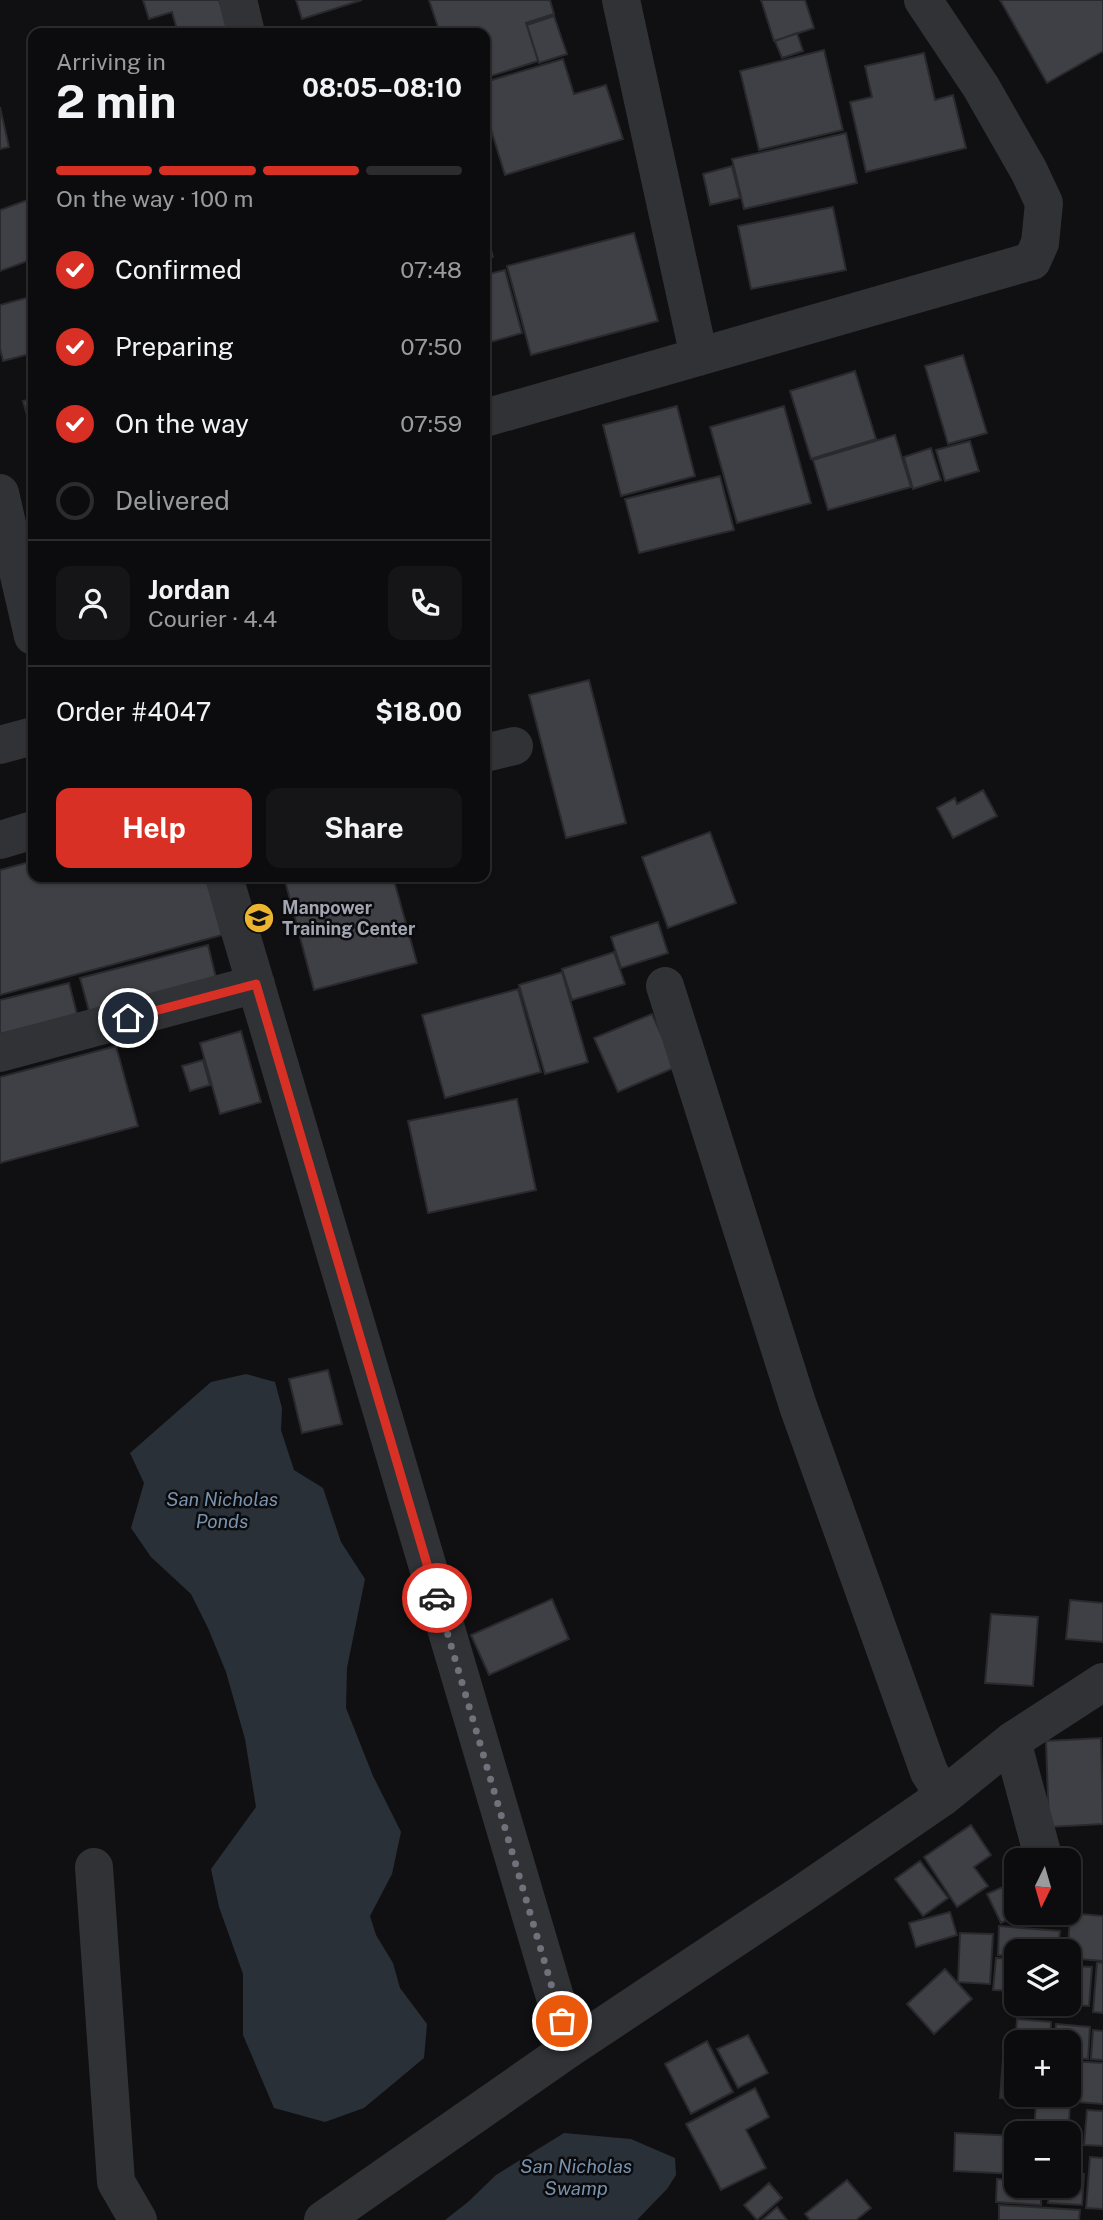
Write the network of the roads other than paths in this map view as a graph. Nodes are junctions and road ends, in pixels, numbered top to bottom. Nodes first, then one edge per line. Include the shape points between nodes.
1 (238, 0) edge
2 (621, 0) edge
3 (923, 0) edge
4 (245, 28) edge
5 (699, 357) junction
6 (490, 417) edge
7 (0, 493) edge
8 (23, 549) edge
9 (28, 592) edge
10 (28, 737) edge
11 (0, 745) edge
12 (28, 831) edge
13 (0, 839) edge
14 (225, 882) edge
15 (256, 984) junction
16 (665, 986) dead end
17 (0, 1053) edge
18 (1103, 1682) edge
19 (1012, 1741) junction
20 (944, 1796) junction
21 (1041, 1848) edge
22 (94, 1867) dead end
23 (570, 2048) junction
24 (138, 2220) edge
25 (323, 2220) edge

1 - 4 street
2 - 5 street
3 - 5 street via 981,88 1044,203 1040,243 1032,261
5 - 6 street
7 - 8 street
8 - 9 street
10 - 11 street
12 - 13 street
14 - 15 street
15 - 17 street
15 - 23 street
16 - 20 street via 798,1406 929,1772
18 - 19 street
19 - 20 street
19 - 21 street
20 - 23 street
22 - 24 street via 116,2182
23 - 25 street

